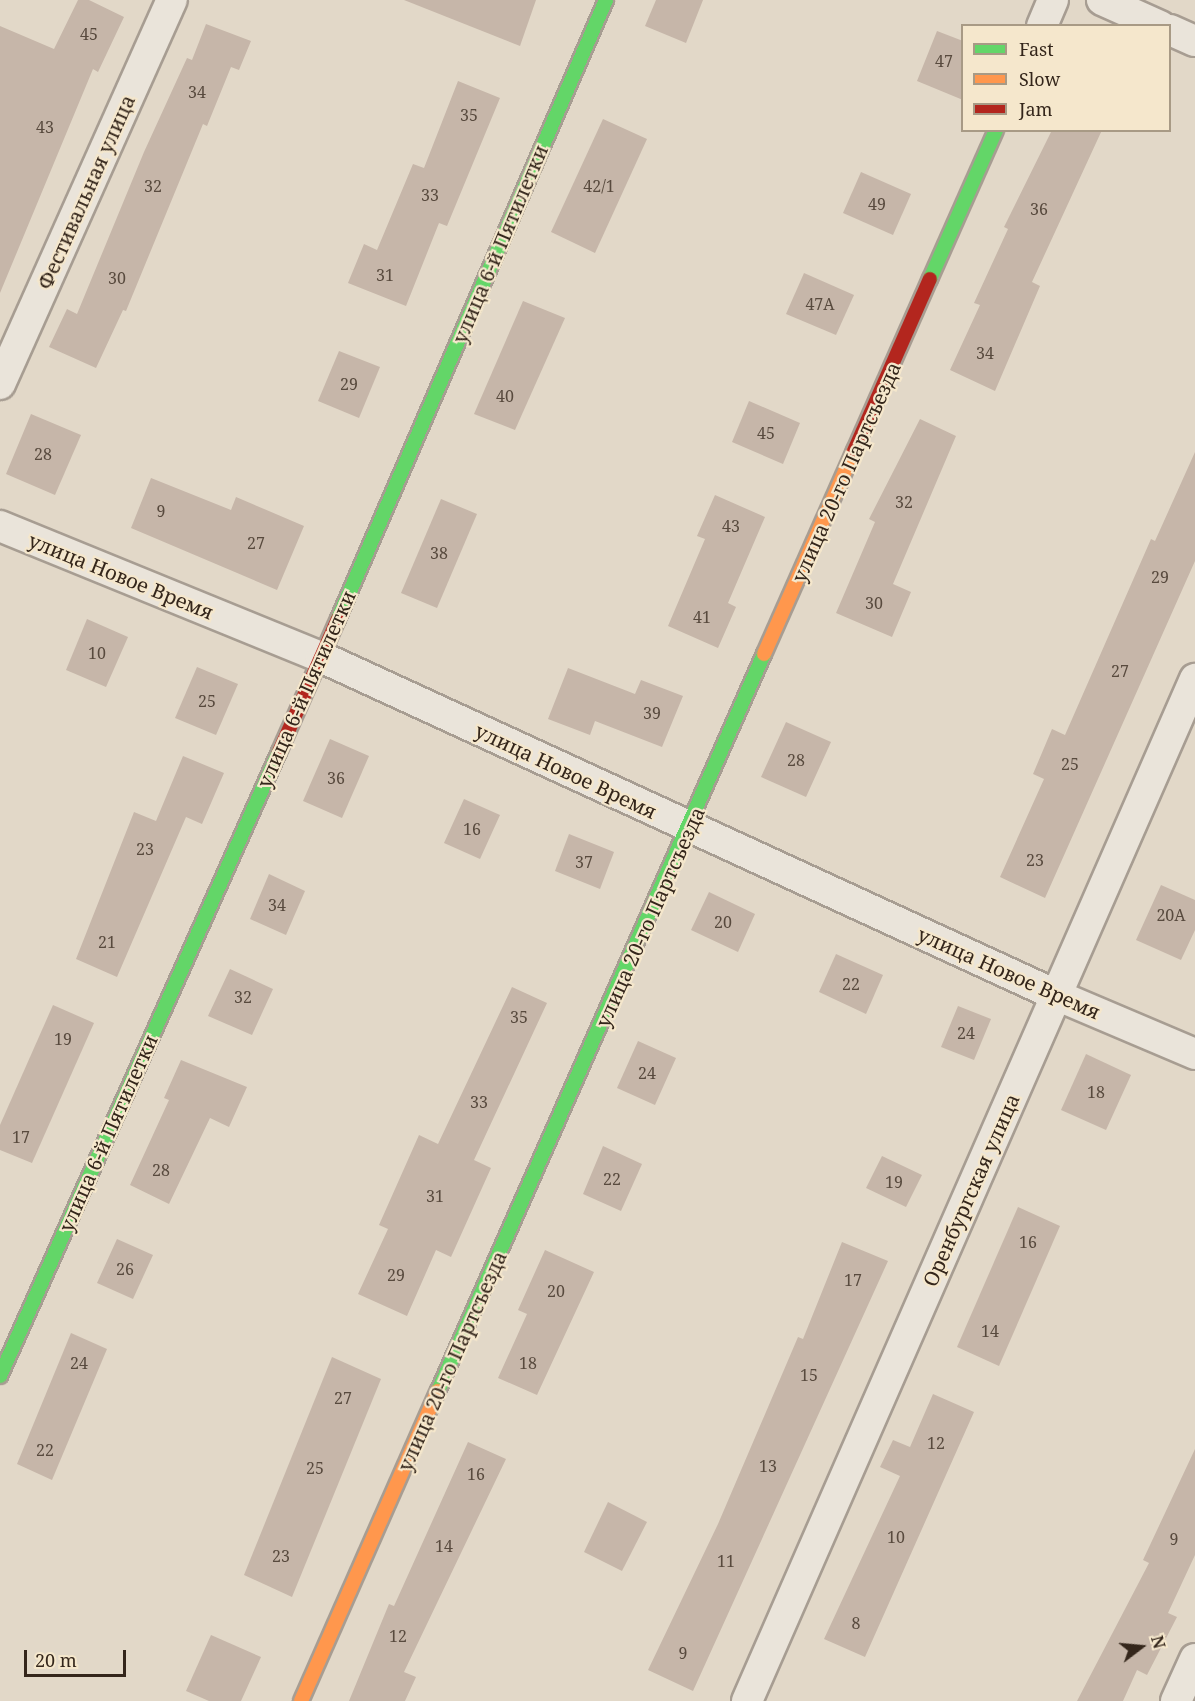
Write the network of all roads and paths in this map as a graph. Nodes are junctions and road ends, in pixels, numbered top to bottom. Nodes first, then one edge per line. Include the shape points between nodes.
1 (172, 0) edge
2 (606, 0) edge
3 (1053, 0) edge
4 (1102, 0) edge
5 (1043, 24) edge
6 (1156, 24) edge
7 (1171, 30) edge
8 (1195, 41) edge
9 (995, 132) edge
10 (0, 384) edge
11 (0, 526) edge
12 (321, 657) junction
13 (1195, 679) edge
14 (690, 828) junction
15 (1056, 995) junction
16 (1195, 1054) edge
17 (0, 1376) edge
18 (1195, 1659) edge
19 (301, 1701) edge
20 (747, 1701) edge
21 (1176, 1701) edge

1 - 10 street, Фестивальная улица
2 - 12 street, улица 6-й Пятилетки
3 - 5 street
4 - 6 street
7 - 8 street
9 - 14 street, улица 20-го Партсъезда
11 - 12 street, улица Новое Время
12 - 14 street, улица Новое Время
12 - 17 street, улица 6-й Пятилетки
13 - 15 street, Оренбургская улица
14 - 15 street, улица Новое Время
14 - 19 street, улица 20-го Партсъезда
15 - 16 street, улица Новое Время
15 - 20 street, Оренбургская улица
18 - 21 street

